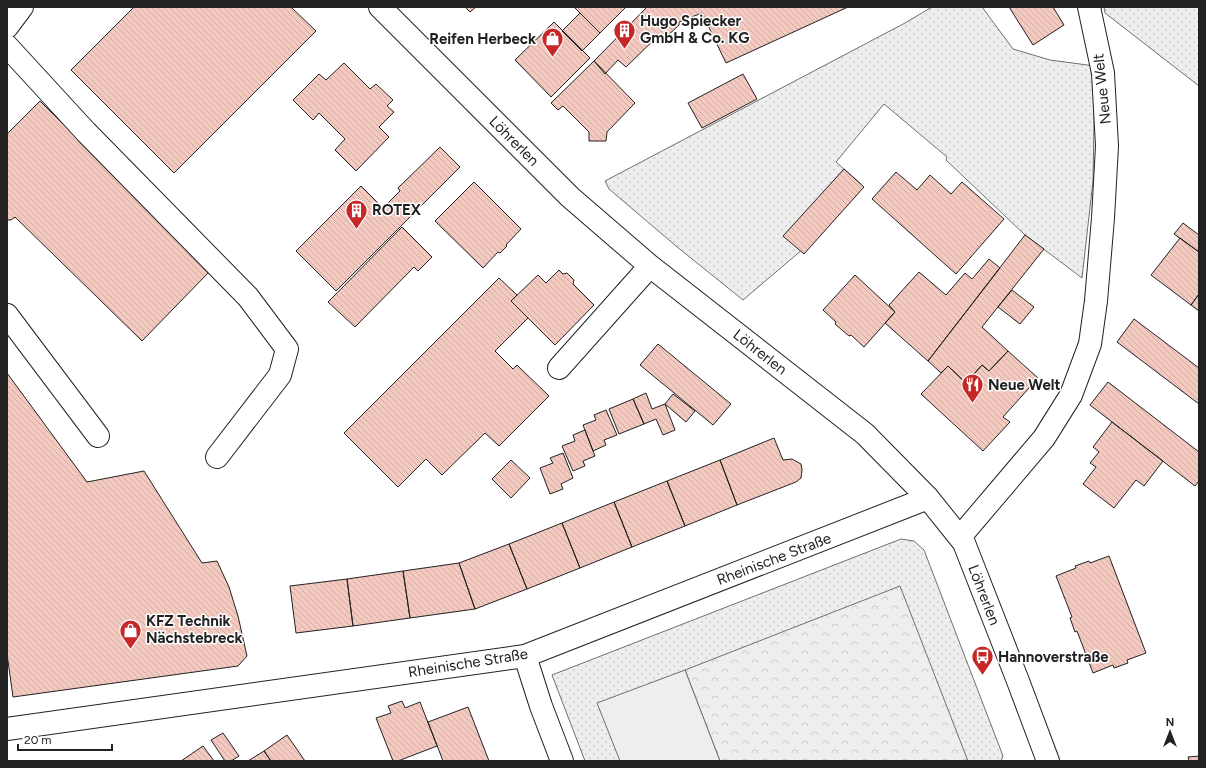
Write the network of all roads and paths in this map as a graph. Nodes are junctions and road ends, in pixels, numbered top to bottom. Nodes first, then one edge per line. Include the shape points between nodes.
1 (22, 7) edge
2 (380, 7) edge
3 (1090, 7) edge
4 (7, 28) edge
5 (7, 46) edge
6 (650, 266) junction
7 (7, 315) edge
8 (559, 368) dead end
9 (98, 436) dead end
10 (217, 458) dead end
11 (928, 498) junction
12 (960, 537) junction
13 (525, 656) junction
14 (7, 729) edge
15 (562, 761) edge
16 (1048, 761) edge

1 - 4 street
2 - 6 street, Löhrerlen via 570,197
3 - 12 street, Neue Welt via 1103,72 1107,146 1096,301 1090,344 1071,394 1044,438
5 - 10 street via 86,132 248,297 287,349 280,375
6 - 8 street
6 - 11 street, Löhrerlen via 865,434
7 - 9 street
11 - 12 street, Löhrerlen
11 - 13 street, Rheinische Straße
12 - 16 street, Löhrerlen
13 - 14 street, Rheinische Straße
13 - 15 street

